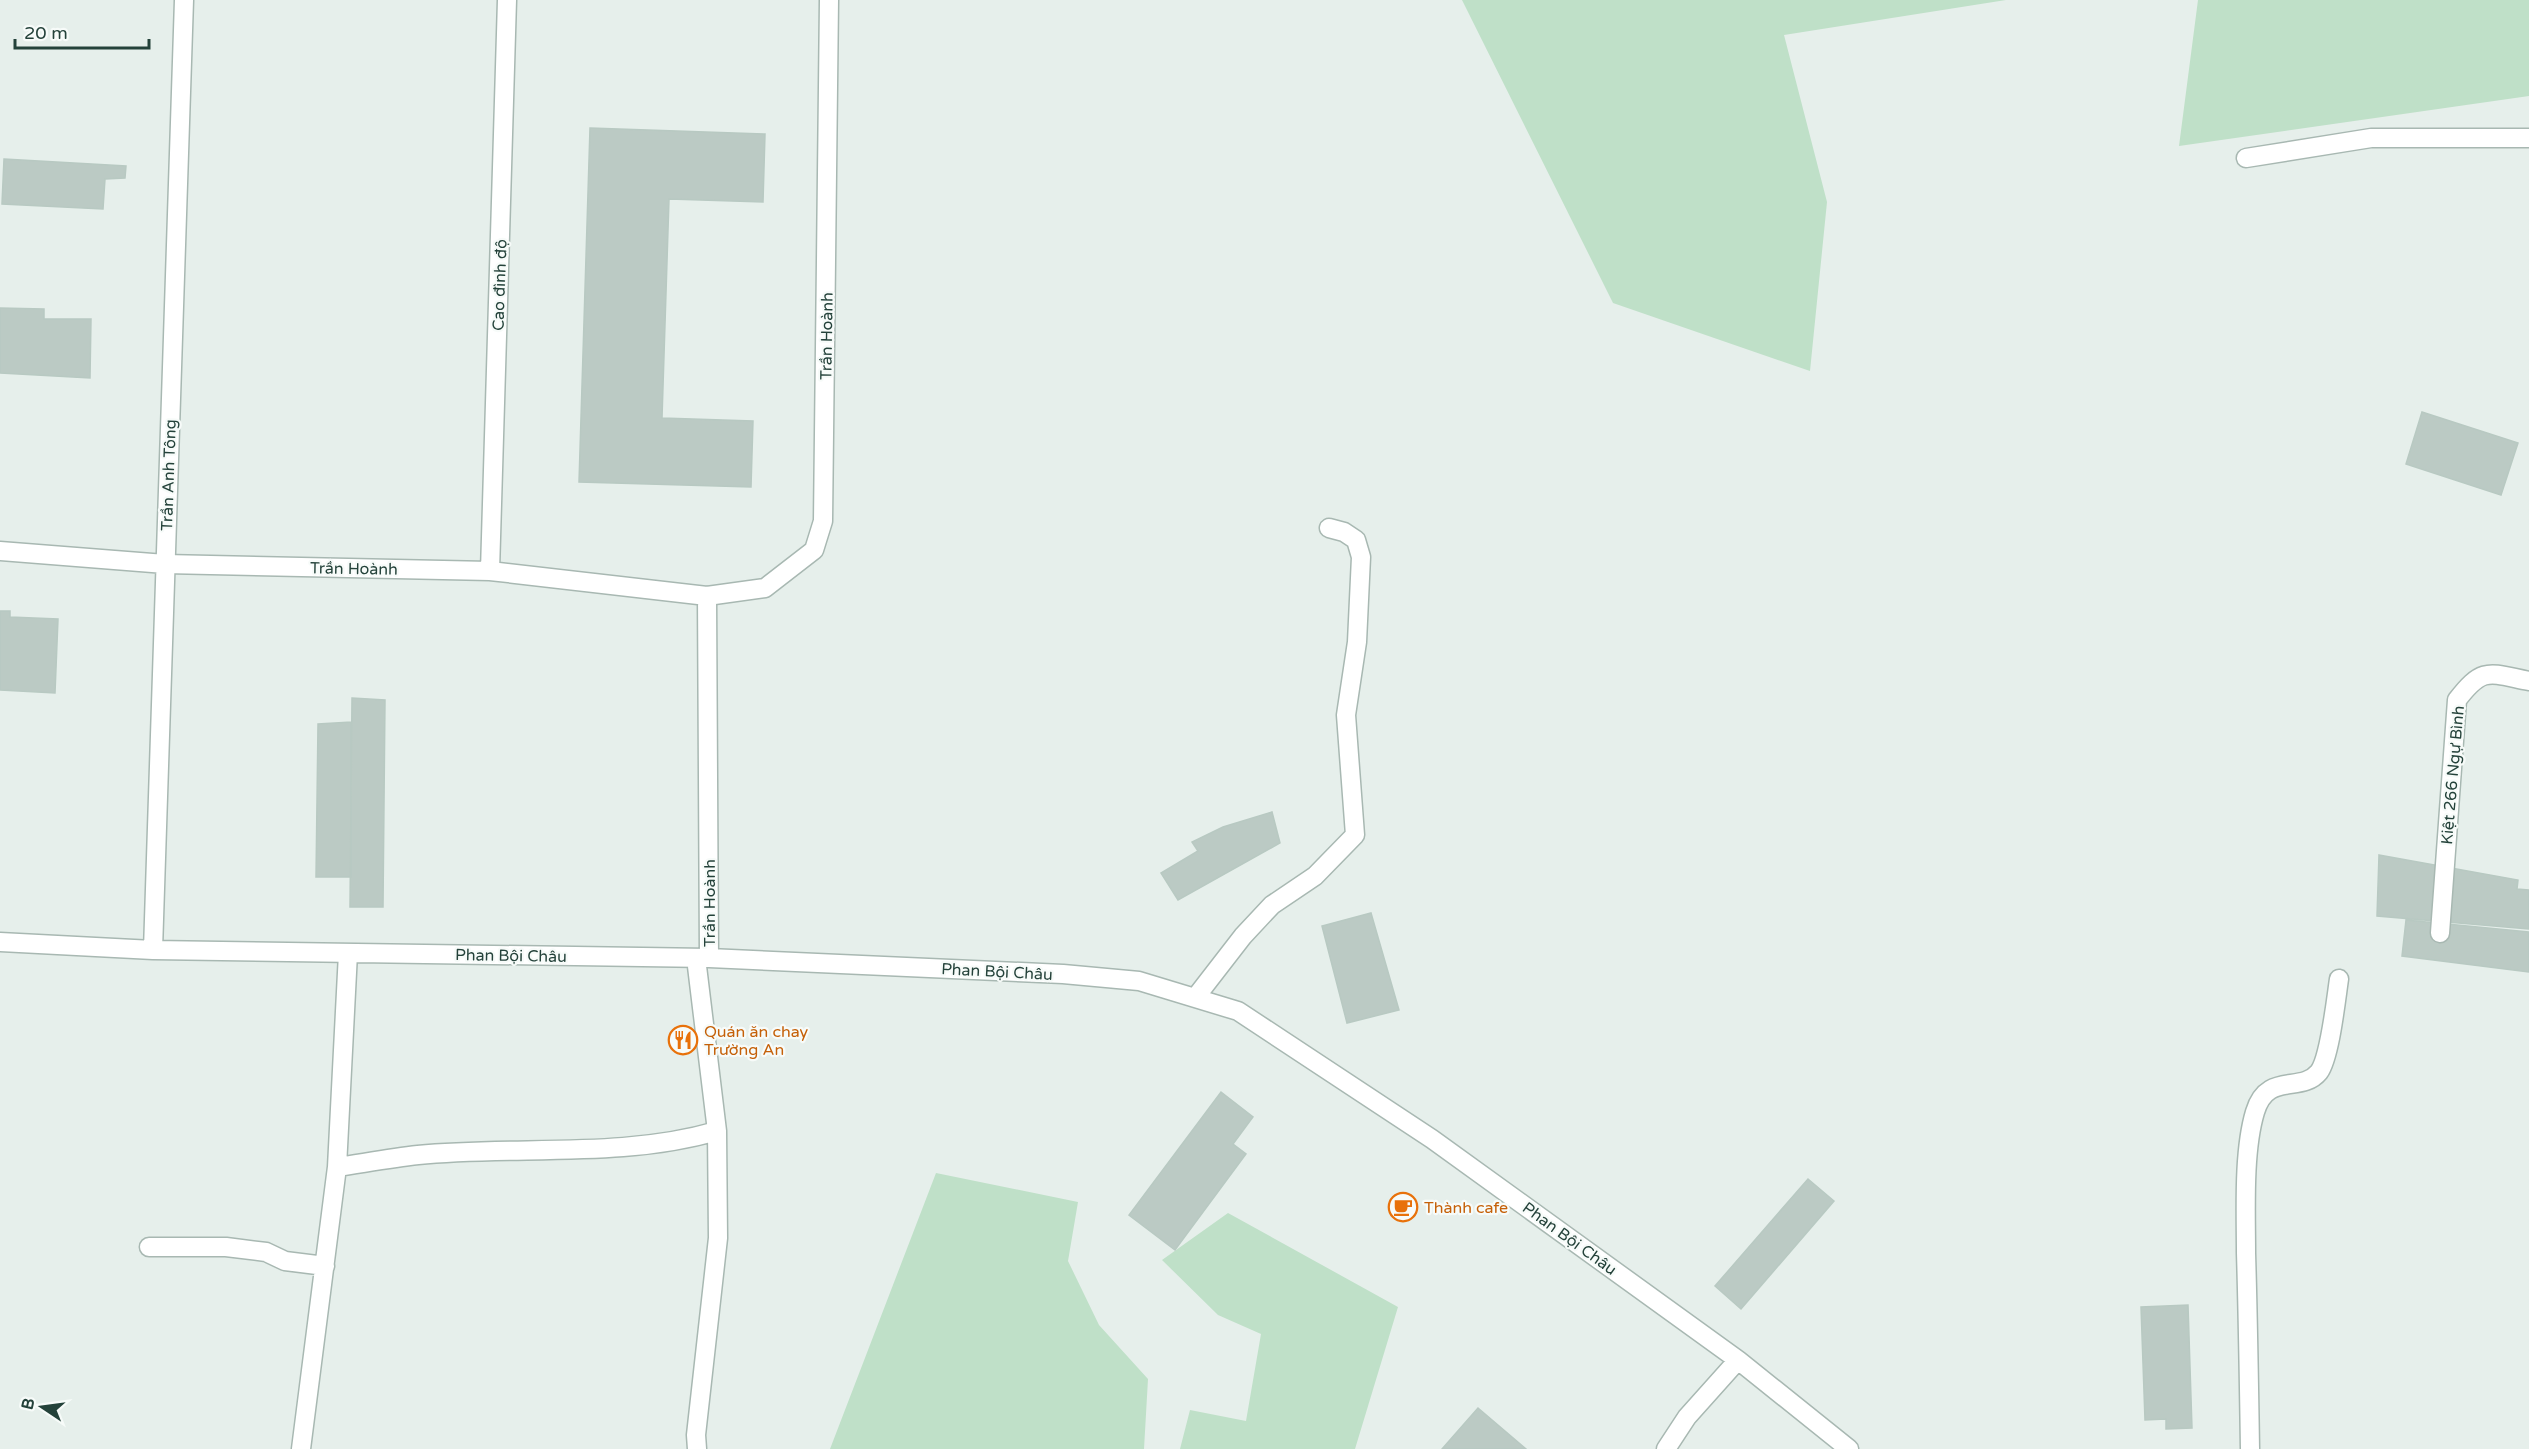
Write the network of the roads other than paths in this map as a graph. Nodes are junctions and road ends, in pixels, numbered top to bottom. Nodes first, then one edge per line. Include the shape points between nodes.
1 (184, 0) edge
2 (507, 0) edge
3 (829, 0) edge
4 (2529, 138) edge
5 (2246, 158) dead end
6 (1329, 528) dead end
7 (0, 551) edge
8 (165, 564) junction
9 (490, 571) junction
10 (707, 596) junction
11 (2529, 681) edge
12 (2440, 933) dead end
13 (0, 942) edge
14 (153, 950) junction
15 (348, 953) junction
16 (703, 958) junction
17 (2339, 979) dead end
18 (1196, 998) junction
19 (717, 1131) junction
20 (337, 1167) junction
21 (149, 1247) dead end
22 (326, 1266) junction
23 (1738, 1360) junction
24 (301, 1449) edge
25 (697, 1449) edge
26 (1666, 1449) edge
27 (1849, 1449) edge
28 (2250, 1449) edge

1 - 8 street, Trần Anh Tông
2 - 9 street, Cao đình độ
3 - 10 street, Trần Hoành via 823,521 813,550 765,588
4 - 5 street via 2371,138
6 - 18 street via 1356,540 1361,557 1357,642 1346,715 1355,835 1315,876 1272,905
7 - 8 street, Trần Hoành
8 - 9 street, Trần Hoành
8 - 14 street, Trần Anh Tông
9 - 10 street, Trần Hoành
10 - 16 street, Trần Hoành
11 - 12 street, Kiệt 266 Ngự Bình via 2485,675 2473,680 2457,700
13 - 14 street, Phan Bội Châu
14 - 15 street, Phan Bội Châu
15 - 16 street, Phan Bội Châu
15 - 20 street
16 - 18 street, Phan Bội Châu via 1064,974 1139,981
16 - 19 street, Trần Hoành
17 - 28 street via 2320,1071 2310,1080 2274,1086 2260,1098 2251,1128 2246,1207
18 - 23 street, Phan Bội Châu via 1238,1011 1432,1139
19 - 20 street via 636,1147 418,1155
19 - 25 street, Trần Hoành via 718,1238
20 - 22 street
21 - 22 street via 226,1247
22 - 24 street
23 - 26 street via 1687,1417
23 - 27 street, Phan Bội Châu

